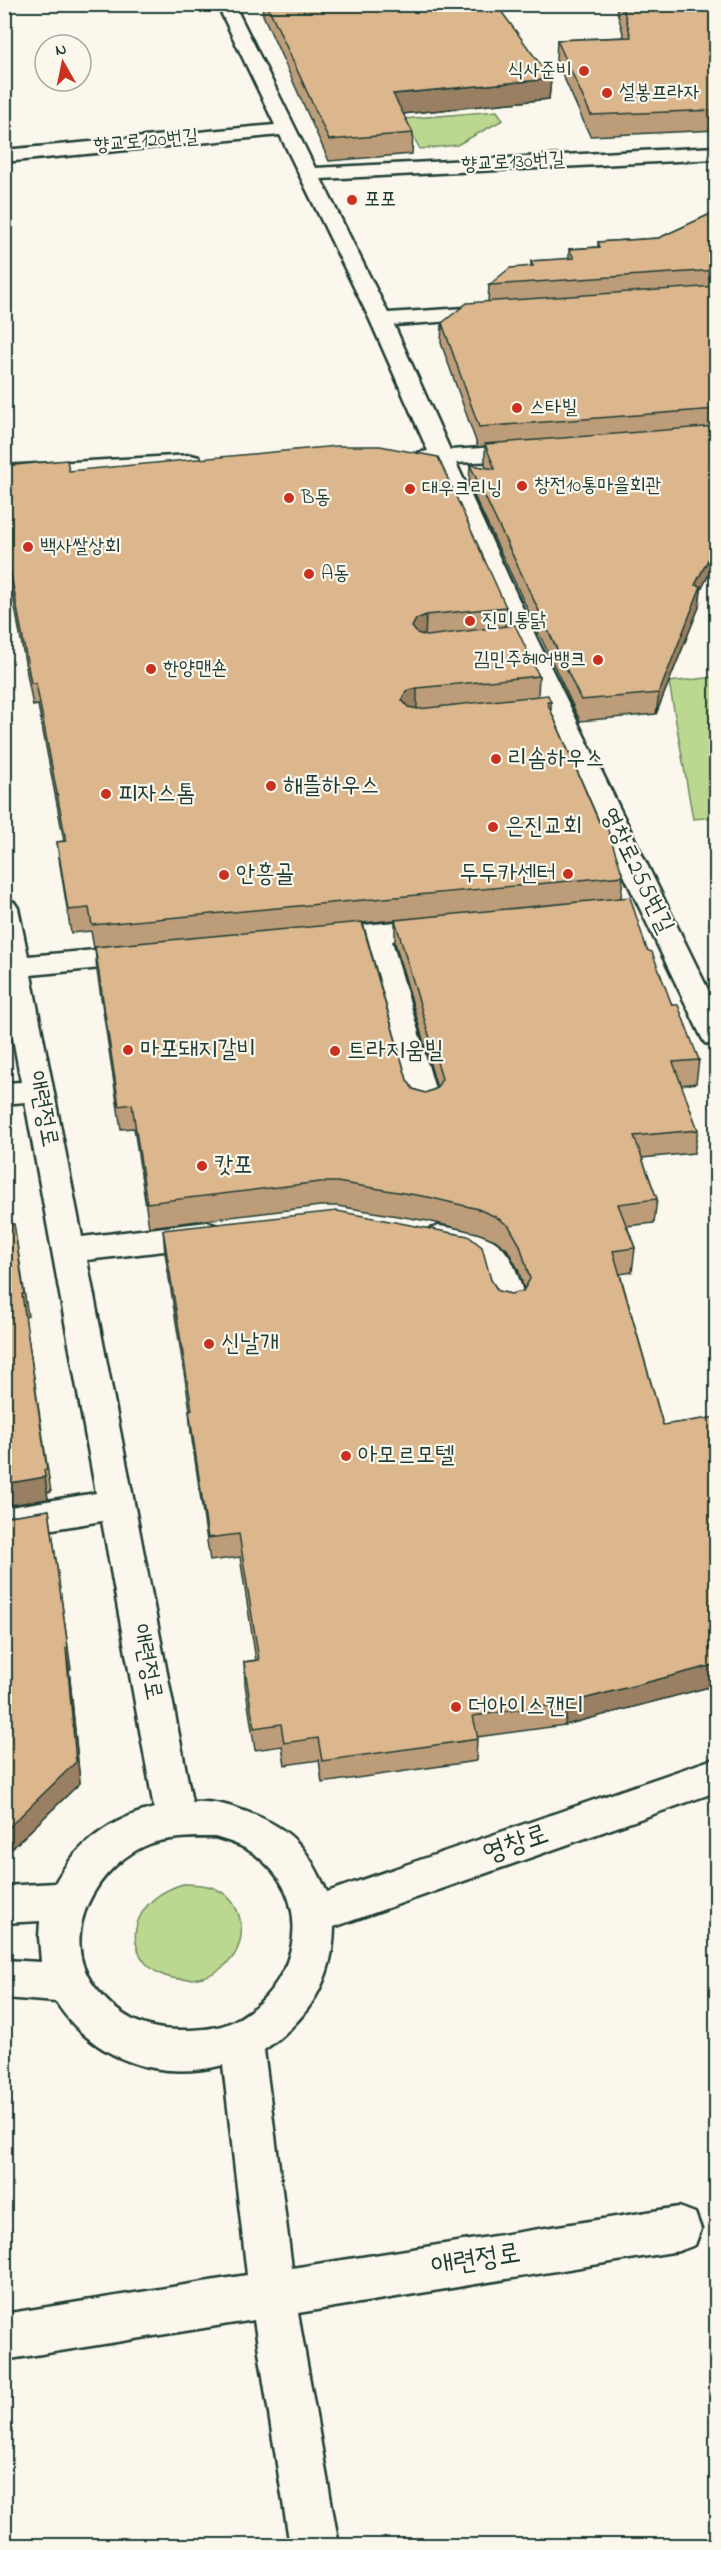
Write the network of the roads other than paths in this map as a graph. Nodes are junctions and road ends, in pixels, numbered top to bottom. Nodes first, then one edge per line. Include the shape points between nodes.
1 (225, 4) edge
2 (287, 129) junction
3 (717, 153) edge
4 (4, 156) edge
5 (309, 174) junction
6 (520, 311) edge
7 (381, 320) junction
8 (551, 450) edge
9 (409, 458) edge
10 (444, 458) junction
11 (216, 460) edge
12 (4, 473) edge
13 (4, 908) edge
14 (468, 924) edge
15 (375, 933) junction
16 (294, 941) edge
17 (166, 953) edge
18 (10, 968) edge
19 (717, 1036) edge
20 (39, 1090) junction
21 (4, 1094) edge
22 (424, 1103) edge
23 (240, 1230) edge
24 (414, 1233) edge
25 (69, 1250) junction
26 (509, 1303) edge
27 (117, 1504) junction
28 (4, 1523) edge
29 (717, 1775) edge
30 (176, 1820) junction
31 (69, 1900) junction
32 (4, 1905) edge
33 (315, 1915) junction
34 (4, 1979) edge
35 (69, 1983) junction
36 (242, 2040) junction
37 (679, 2229) dead end
38 (272, 2293) junction
39 (4, 2337) edge
40 (315, 2546) edge

1 - 2 street
2 - 4 street, 향교로120번길
2 - 5 street
3 - 5 street, 향교로130번길
5 - 7 street
6 - 7 street
7 - 10 street
8 - 10 street
9 - 10 street
10 - 19 street, 영창로255번길 via 512,639 544,708 641,908
11 - 12 street
13 - 18 street, 애련정로
14 - 15 street
15 - 16 street
15 - 22 street
17 - 18 street
18 - 20 street, 애련정로
20 - 21 street
20 - 25 street, 애련정로
23 - 25 street
24 - 26 street via 483,1249 496,1259
25 - 27 street, 애련정로
27 - 28 street
27 - 30 street, 애련정로
29 - 33 street, 영창로
30 - 31 street via 138,1830 105,1850 79,1879
30 - 33 street via 214,1820 251,1831 282,1851 304,1880
31 - 32 street
31 - 35 street via 63,1911 60,1949
33 - 36 street via 314,1951 300,1986 276,2017
34 - 35 street
35 - 36 street via 90,2014 121,2039 159,2050 200,2050
36 - 38 street
37 - 38 street, 애련정로
38 - 39 street, 애련정로
38 - 40 street

